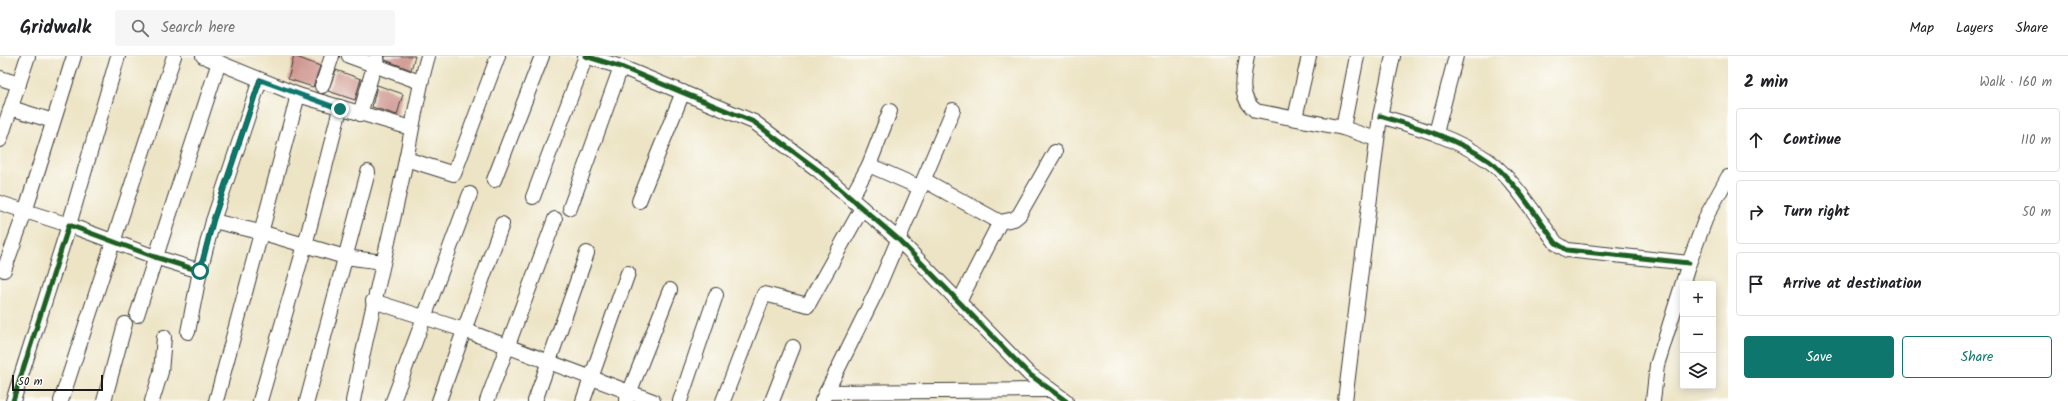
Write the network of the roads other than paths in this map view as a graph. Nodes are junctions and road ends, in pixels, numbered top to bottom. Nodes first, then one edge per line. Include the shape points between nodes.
1 (28, 56) edge
2 (74, 56) edge
3 (118, 56) edge
4 (174, 56) edge
5 (204, 56) edge
6 (332, 56) edge
7 (349, 56) edge
8 (428, 56) edge
9 (498, 56) edge
10 (542, 56) edge
11 (585, 56) edge
12 (1247, 56) edge
13 (1309, 56) edge
14 (1357, 56) edge
15 (1393, 56) edge
16 (1456, 56) edge
17 (375, 61) edge
18 (219, 62) junction
19 (621, 67) junction
20 (0, 78) edge
21 (260, 80) junction
22 (420, 82) junction
23 (19, 84) junction
24 (322, 86) dead end
25 (683, 92) junction
26 (298, 95) junction
27 (11, 108) junction
28 (340, 109) junction
29 (953, 110) dead end
30 (890, 111) dead end
31 (360, 114) junction
32 (1380, 116) junction
33 (1295, 118) junction
34 (53, 122) junction
35 (411, 128) junction
36 (1343, 128) junction
37 (1436, 133) junction
38 (1376, 139) junction
39 (0, 140) edge
40 (1055, 152) dead end
41 (406, 159) junction
42 (869, 165) junction
43 (368, 172) dead end
44 (1728, 177) edge
45 (494, 180) dead end
46 (922, 184) junction
47 (470, 194) dead end
48 (533, 197) dead end
49 (850, 198) junction
50 (639, 201) dead end
51 (0, 203) edge
52 (570, 208) dead end
53 (862, 208) junction
54 (25, 212) junction
55 (555, 218) dead end
56 (213, 221) junction
57 (1000, 222) junction
58 (502, 224) dead end
59 (70, 225) junction
60 (260, 232) junction
61 (899, 240) junction
62 (113, 242) junction
63 (305, 245) junction
64 (587, 253) dead end
65 (155, 257) junction
66 (345, 257) junction
67 (382, 262) junction
68 (1688, 263) junction
69 (4, 270) dead end
70 (200, 271) junction
71 (628, 273) dead end
72 (670, 290) dead end
73 (716, 295) dead end
74 (373, 301) junction
75 (959, 302) junction
76 (137, 315) dead end
77 (424, 317) junction
78 (125, 324) dead end
79 (464, 330) junction
80 (188, 332) dead end
81 (164, 337) dead end
82 (507, 346) junction
83 (793, 347) dead end
84 (549, 360) junction
85 (591, 377) junction
86 (1050, 390) junction
87 (824, 396) edge
88 (627, 397) edge
89 (13, 401) edge
90 (61, 401) edge
91 (104, 401) edge
92 (152, 401) edge
93 (216, 401) edge
94 (260, 401) edge
95 (307, 401) edge
96 (353, 401) edge
97 (393, 401) edge
98 (439, 401) edge
99 (487, 401) edge
100 (535, 401) edge
101 (583, 401) edge
102 (652, 401) edge
103 (680, 401) edge
104 (723, 401) edge
105 (772, 401) edge
106 (1066, 401) edge
107 (1345, 401) edge
108 (1653, 401) edge

1 - 23 street
2 - 34 street
3 - 59 street
4 - 62 street
5 - 18 street
6 - 24 street
7 - 17 street
8 - 22 street
9 - 41 street via 454,174
10 - 45 street
11 - 19 street
11 - 48 street
12 - 33 street via 1243,86 1248,105 1256,111
13 - 33 street
14 - 36 street
15 - 32 street
16 - 37 street
17 - 22 street
17 - 31 street
18 - 21 street
18 - 65 street
19 - 25 street
19 - 52 street
20 - 23 street
21 - 26 street
21 - 56 street
22 - 35 street
23 - 27 street
25 - 49 street via 754,122 818,170
25 - 50 street
26 - 28 street
26 - 60 street
27 - 34 street
27 - 39 street
28 - 31 street
28 - 63 street
29 - 46 street
30 - 42 street
31 - 35 street
32 - 37 street
32 - 38 street
33 - 36 street
34 - 54 street
35 - 41 street
36 - 38 street
37 - 68 street via 1489,161 1506,177 1556,243 1567,250
38 - 107 street
40 - 57 street via 1019,215 1007,222
41 - 67 street
42 - 46 street
42 - 49 street
43 - 66 street
44 - 68 street via 1707,215
46 - 57 street
46 - 61 street
47 - 77 street
49 - 53 street
51 - 54 street
53 - 61 street
53 - 104 street via 808,304 764,294
54 - 59 street
54 - 69 street
55 - 82 street
56 - 60 street
56 - 70 street
57 - 75 street
58 - 79 street
59 - 62 street
59 - 89 street
60 - 63 street
60 - 93 street
61 - 75 street
61 - 87 street
62 - 65 street
62 - 90 street
63 - 66 street
63 - 94 street
64 - 84 street
65 - 70 street
65 - 76 street
66 - 67 street
66 - 95 street
67 - 74 street
68 - 108 street via 1657,365
70 - 80 street
71 - 85 street
72 - 88 street
73 - 103 street
74 - 77 street
74 - 96 street
75 - 86 street via 1029,374
77 - 79 street
77 - 97 street
78 - 91 street
79 - 82 street
79 - 98 street
81 - 92 street via 161,372
82 - 84 street
82 - 99 street
83 - 105 street
84 - 85 street
84 - 100 street
85 - 88 street
85 - 101 street
86 - 87 street
86 - 106 street
88 - 102 street

